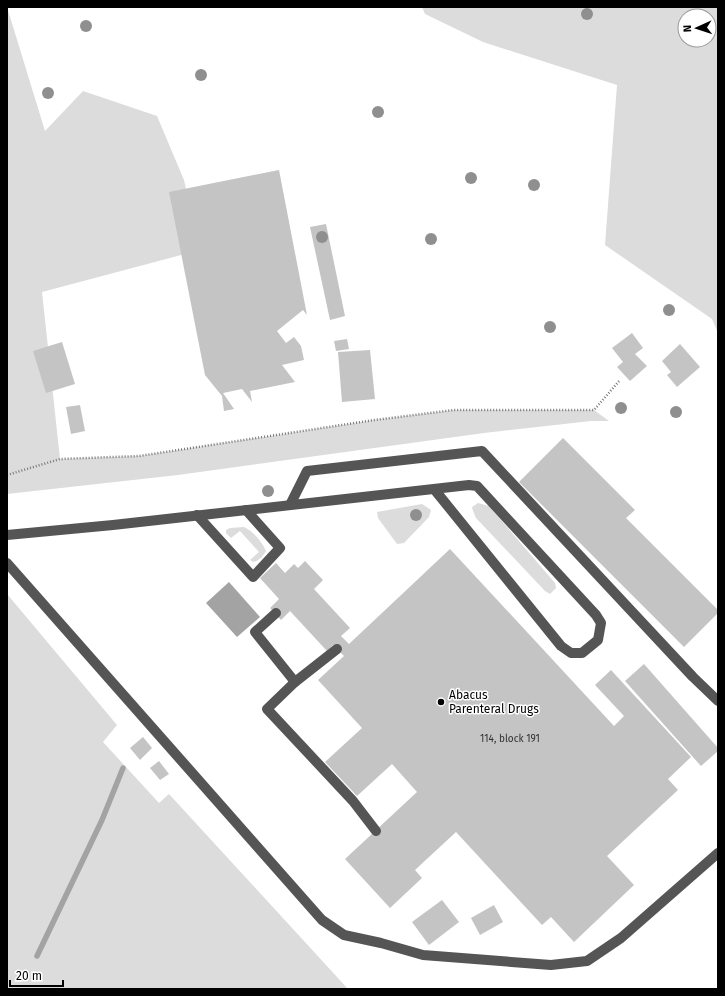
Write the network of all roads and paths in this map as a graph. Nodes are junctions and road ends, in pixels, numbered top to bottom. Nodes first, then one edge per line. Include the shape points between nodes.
1 (620, 380) dead end
2 (7, 475) edge
3 (434, 489) junction
4 (290, 505) junction
5 (246, 510) junction
6 (197, 515) junction
7 (7, 535) edge
8 (7, 563) edge
9 (276, 613) dead end
10 (337, 648) dead end
11 (295, 682) junction
12 (718, 701) edge
13 (376, 831) dead end
14 (718, 853) edge

1 - 2 path via 594,410 454,410 139,456 60,459
3 - 3 lane via 477,486 596,615 601,623 598,640 582,653 571,653 561,646
3 - 4 lane
4 - 5 lane
4 - 12 lane via 307,471 482,451
5 - 6 lane
5 - 6 lane via 280,548 253,577
6 - 7 lane
8 - 14 lane via 322,920 344,935 423,955 551,965 587,961 621,938
9 - 11 lane via 255,632
10 - 11 lane
11 - 13 lane via 267,709 353,801

